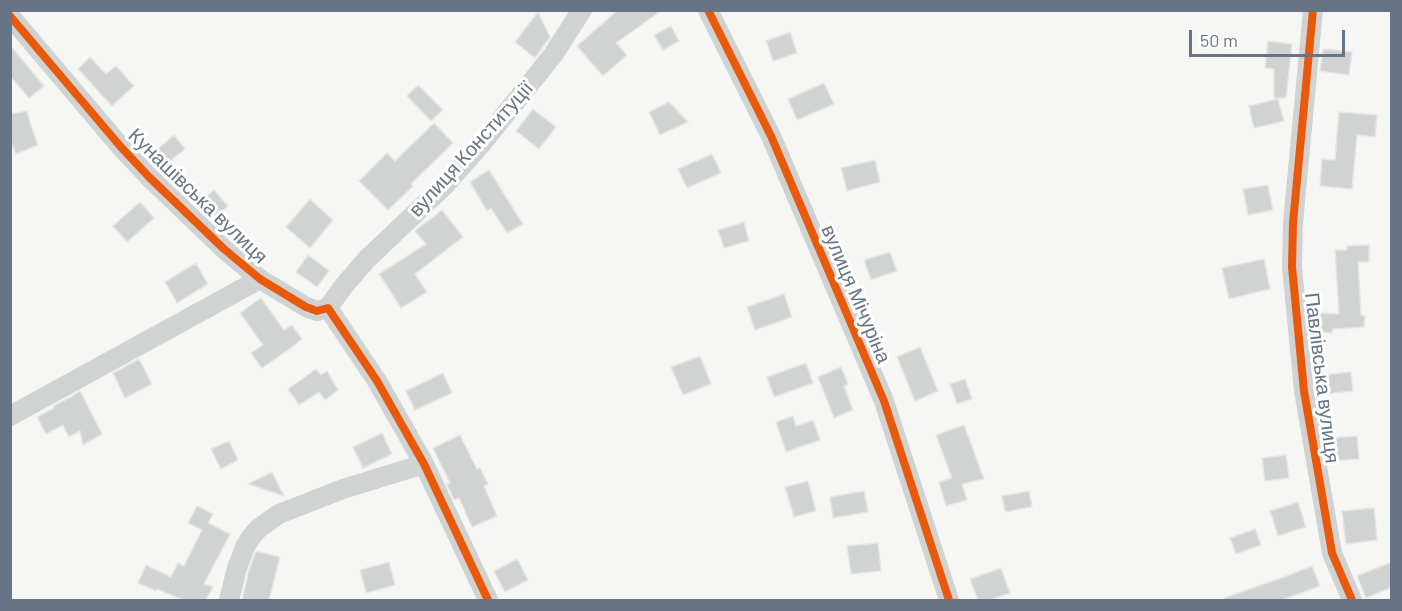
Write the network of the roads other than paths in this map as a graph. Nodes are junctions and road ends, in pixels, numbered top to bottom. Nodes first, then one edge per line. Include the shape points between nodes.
1 (582, 10) edge
2 (708, 10) edge
3 (1313, 10) edge
4 (10, 16) edge
5 (260, 279) junction
6 (328, 308) junction
7 (10, 416) edge
8 (424, 464) junction
9 (229, 600) edge
10 (488, 600) edge
11 (949, 600) edge
12 (1352, 600) edge

1 - 6 street, вулиця Конституції via 553,55 483,142 444,186 368,259
2 - 11 street, вулиця Мічуріна via 771,136 884,401
3 - 12 street, Павлівська вулиця via 1292,267 1304,392 1332,553
4 - 5 street, Кунашівська вулиця via 149,177
5 - 6 street, Кунашівська вулиця via 306,308
5 - 7 street
6 - 8 street via 377,381
8 - 9 street via 343,489 266,523 245,547
8 - 10 street

